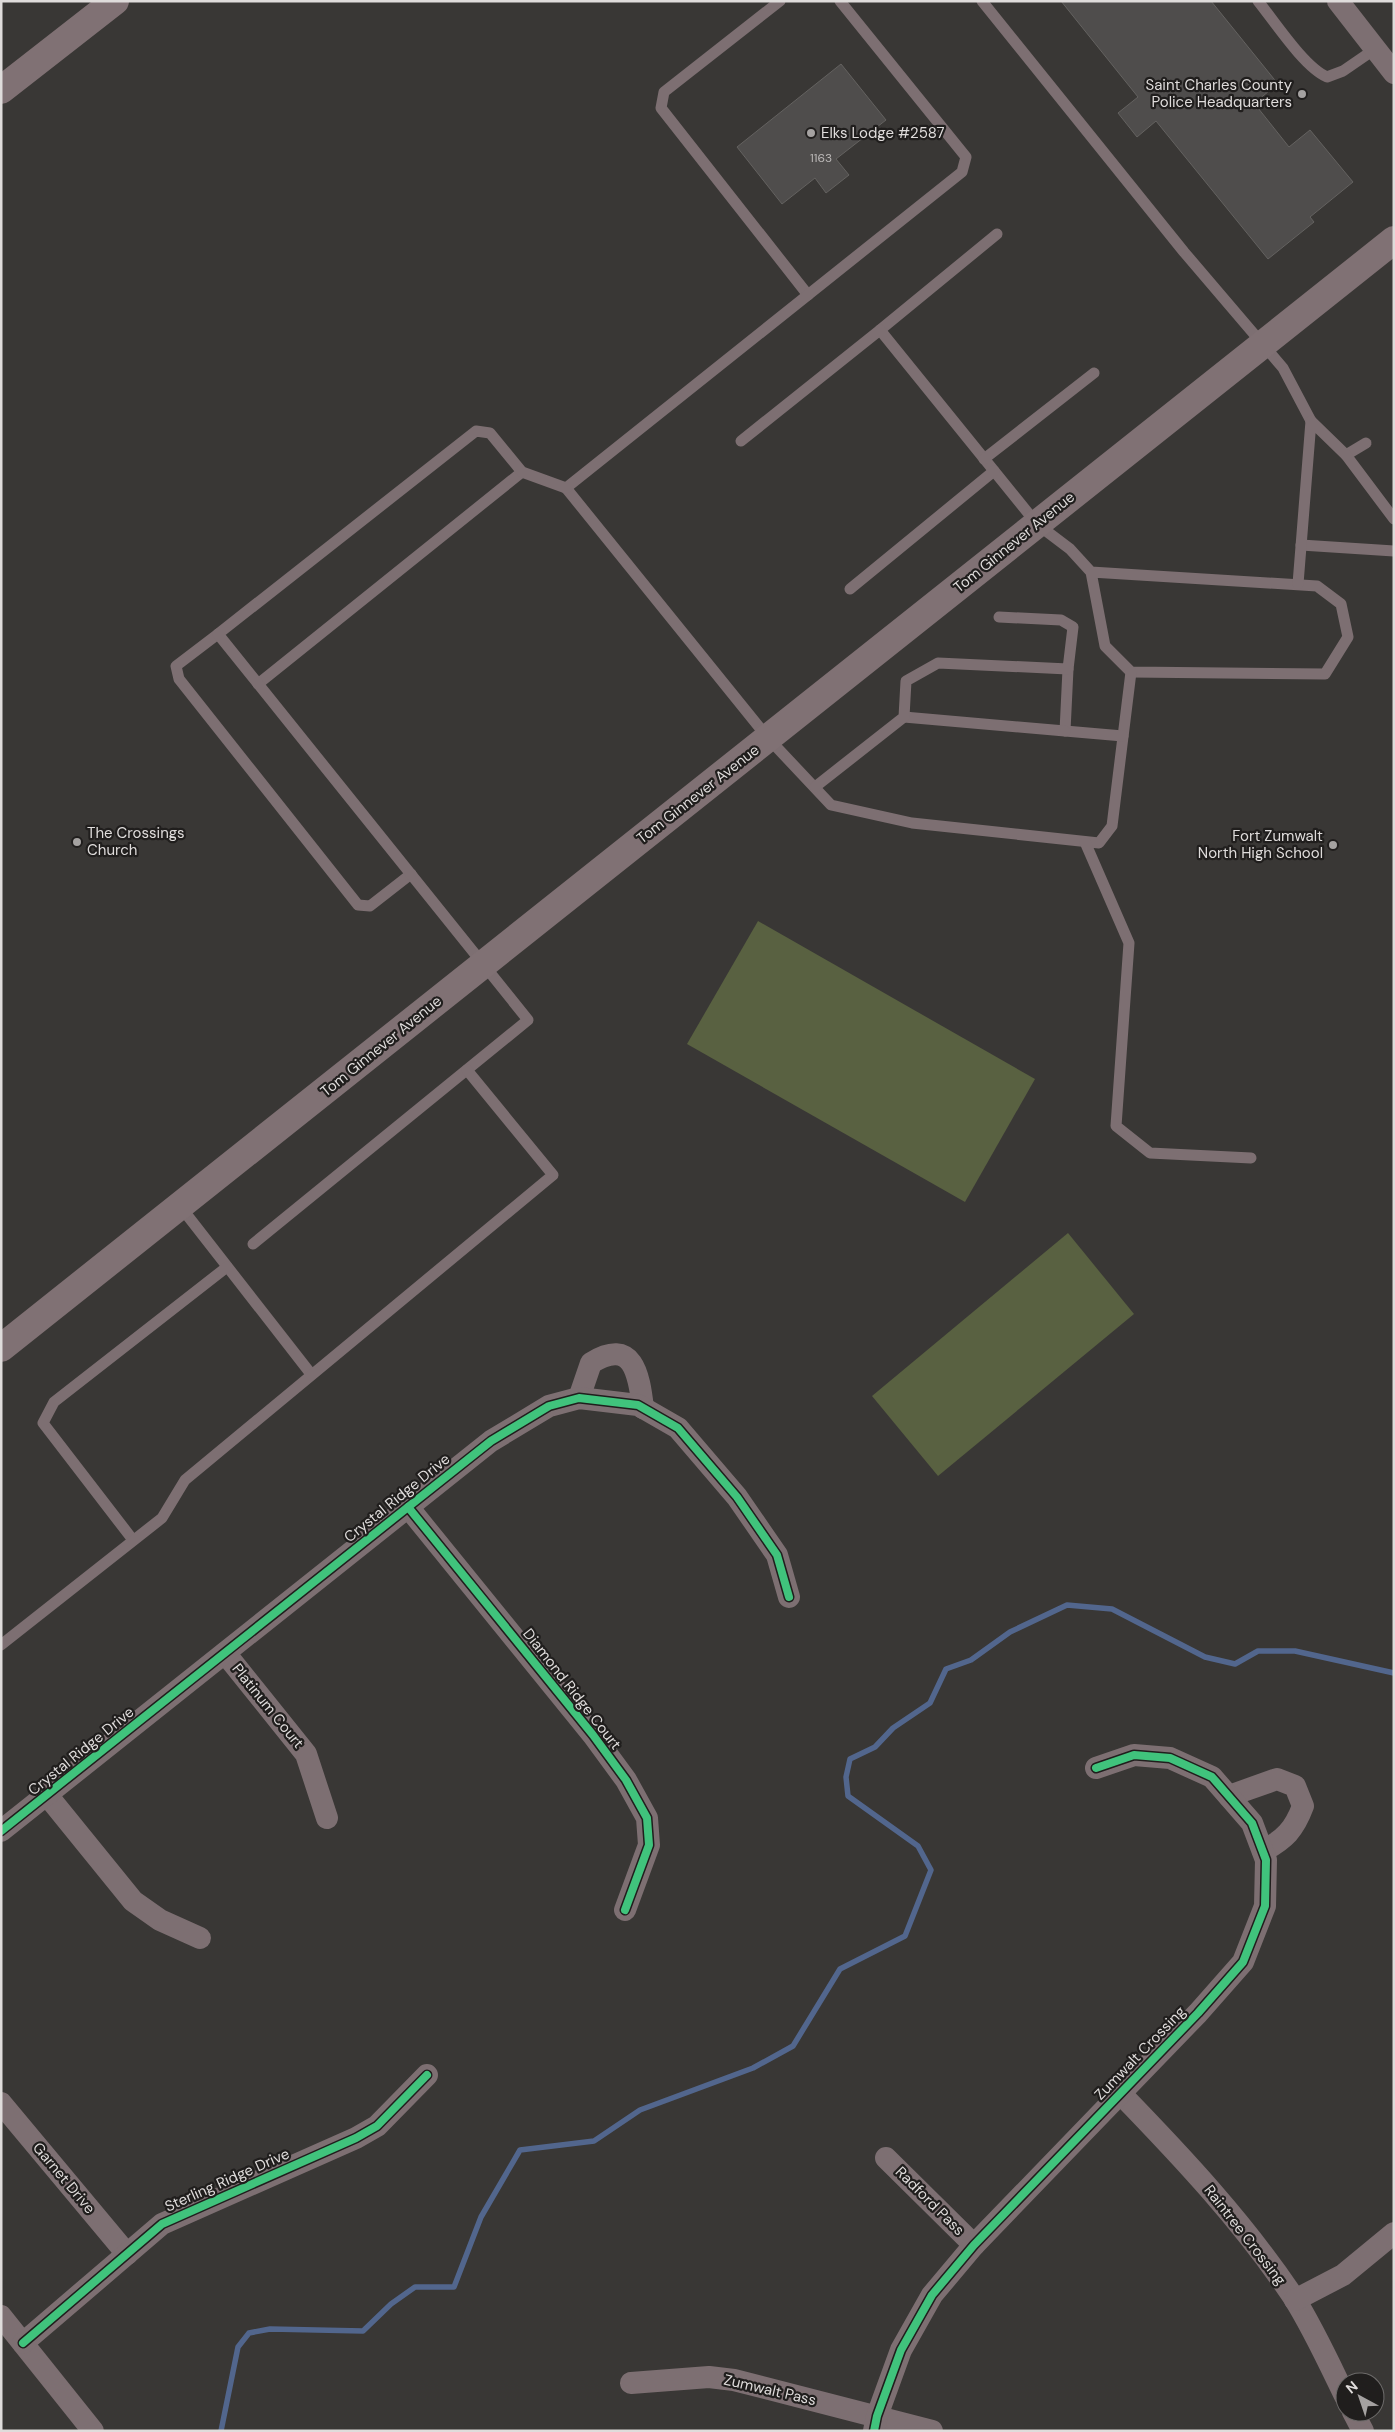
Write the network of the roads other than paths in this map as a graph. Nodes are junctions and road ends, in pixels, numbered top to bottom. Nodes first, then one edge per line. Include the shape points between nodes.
1 (115, 1) edge
2 (780, 1) edge
3 (840, 1) edge
4 (982, 1) edge
5 (1258, 1) edge
6 (1338, 1) edge
7 (1375, 49) junction
8 (1394, 72) edge
9 (1, 90) edge
10 (996, 234) dead end
11 (1394, 240) edge
12 (808, 296) junction
13 (880, 330) junction
14 (1263, 344) junction
15 (1094, 373) dead end
16 (1312, 421) junction
17 (742, 441) dead end
18 (1366, 443) dead end
19 (1346, 454) junction
20 (984, 460) junction
21 (994, 471) junction
22 (522, 472) junction
23 (566, 488) junction
24 (1394, 519) edge
25 (1037, 524) junction
26 (1301, 545) junction
27 (1394, 551) edge
28 (1091, 572) junction
29 (1298, 584) junction
30 (850, 589) dead end
31 (999, 617) dead end
32 (218, 634) junction
33 (1068, 669) junction
34 (1131, 672) junction
35 (258, 684) junction
36 (904, 717) junction
37 (1065, 731) junction
38 (1123, 736) junction
39 (768, 738) junction
40 (815, 787) junction
41 (1085, 842) junction
42 (411, 874) junction
43 (484, 964) junction
44 (467, 1070) junction
45 (1251, 1158) dead end
46 (180, 1206) junction
47 (253, 1244) dead end
48 (227, 1267) junction
49 (1, 1348) edge
50 (311, 1374) junction
51 (579, 1398) junction
52 (642, 1408) junction
53 (408, 1507) junction
54 (133, 1540) junction
55 (789, 1597) dead end
56 (1, 1645) edge
57 (225, 1653) junction
58 (1096, 1768) dead end
59 (47, 1795) junction
60 (1229, 1796) junction
61 (327, 1818) dead end
62 (1, 1831) edge
63 (1263, 1851) junction
64 (625, 1910) dead end
65 (200, 1938) dead end
66 (427, 2075) dead end
67 (1120, 2093) junction
68 (1, 2103) edge
69 (886, 2158) dead end
70 (1394, 2233) edge
71 (974, 2245) junction
72 (127, 2254) junction
73 (1295, 2300) junction
74 (1, 2316) edge
75 (23, 2343) junction
76 (1335, 2377) edge
77 (631, 2383) dead end
78 (876, 2423) edge
79 (93, 2431) edge
80 (932, 2431) edge

1 - 9 main road
2 - 12 lane via 664,92 660,108
3 - 12 lane via 966,157 962,172
4 - 14 lane via 1184,252
5 - 7 lane via 1318,73 1328,77 1343,71
6 - 7 street
7 - 8 street
10 - 13 lane
11 - 14 main road, Tom Ginnever Avenue
12 - 23 lane
13 - 17 lane
13 - 20 lane
14 - 16 lane via 1283,368
14 - 25 main road, Tom Ginnever Avenue
15 - 20 lane
16 - 19 lane
16 - 26 lane
18 - 19 lane
19 - 24 lane
20 - 21 lane
21 - 25 lane
21 - 30 lane
22 - 23 lane
22 - 32 lane via 490,433 476,431
22 - 35 lane
23 - 39 lane
25 - 28 lane via 1070,549
25 - 39 main road, Tom Ginnever Avenue
26 - 27 lane
26 - 29 lane
28 - 29 lane
28 - 34 lane via 1105,646
29 - 34 lane via 1316,586 1340,604 1348,637 1324,674
31 - 33 lane via 1061,620 1072,627
32 - 35 lane
32 - 42 lane via 176,666 179,679 358,905 370,906
33 - 36 lane via 938,663 906,681
33 - 37 lane
34 - 38 lane
35 - 42 lane
36 - 37 lane
36 - 40 lane
37 - 38 lane
38 - 41 lane via 1112,826 1099,843
39 - 40 lane
39 - 43 main road, Tom Ginnever Avenue
40 - 41 lane via 831,804 912,823
41 - 45 lane via 1129,943 1116,1126 1150,1153
42 - 43 lane
43 - 44 lane via 528,1020
43 - 46 main road, Tom Ginnever Avenue
44 - 47 lane
44 - 50 lane via 553,1175
46 - 48 lane
46 - 49 main road, Tom Ginnever Avenue
48 - 50 lane
48 - 54 lane via 54,1402 43,1423
50 - 54 lane via 185,1480 162,1518
51 - 52 street, Crystal Ridge Drive
51 - 52 street via 591,1363 611,1353 633,1362 640,1384
51 - 53 street, Crystal Ridge Drive via 549,1406 491,1441
52 - 55 street, Crystal Ridge Drive via 678,1428 737,1497 777,1555
53 - 57 street, Crystal Ridge Drive
53 - 64 street, Diamond Ridge Court via 593,1735 626,1780 647,1818 648,1845
54 - 56 lane
57 - 59 street, Crystal Ridge Drive
57 - 61 street, Platinum Court via 306,1754
58 - 60 street, Zumwalt Crossing via 1134,1755 1170,1758 1212,1777
59 - 62 street, Crystal Ridge Drive
59 - 65 street via 133,1901 160,1920
60 - 63 street, Zumwalt Crossing via 1252,1823
60 - 63 street via 1277,1779 1295,1786 1303,1806 1296,1826 1280,1842
63 - 67 street, Zumwalt Crossing via 1266,1860 1266,1906 1243,1962 1198,2014
66 - 72 street, Sterling Ridge Drive via 377,2126 162,2224
67 - 71 street, Zumwalt Crossing
67 - 73 street, Raintree Crossing via 1221,2201
68 - 72 street, Garnet Drive
69 - 71 street, Radford Pass
70 - 73 street via 1343,2275
71 - 78 street, Zumwalt Crossing via 928,2303 901,2350
72 - 75 street, Sterling Ridge Drive
73 - 76 street, Raintree Crossing
74 - 75 street
75 - 79 street
77 - 78 street, Zumwalt Pass via 717,2378
78 - 80 street, Zumwalt Pass

